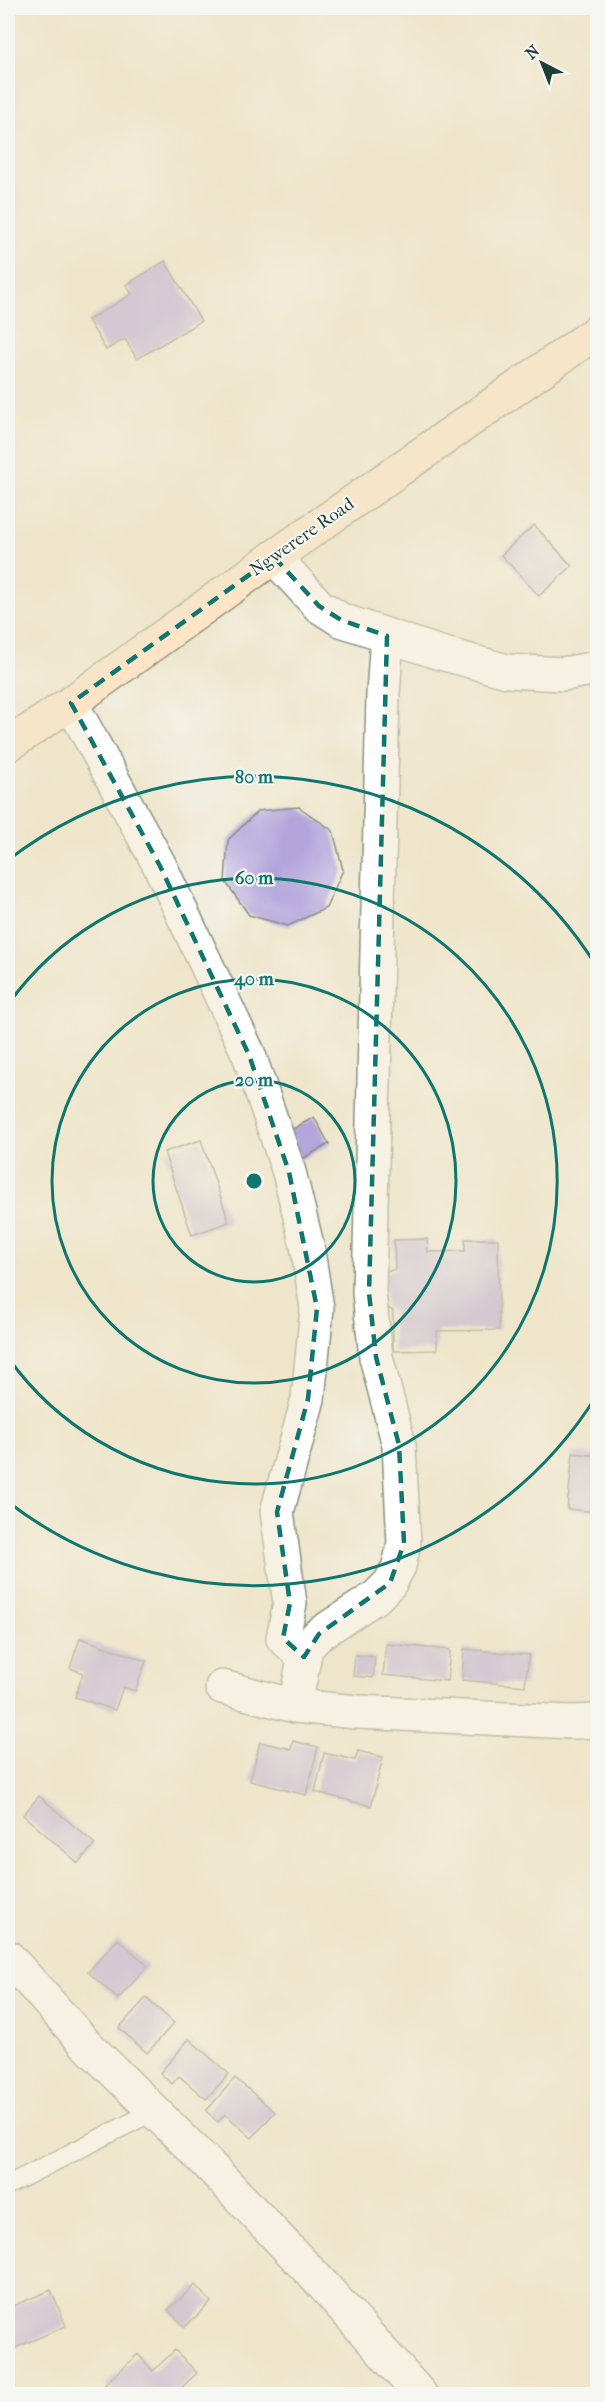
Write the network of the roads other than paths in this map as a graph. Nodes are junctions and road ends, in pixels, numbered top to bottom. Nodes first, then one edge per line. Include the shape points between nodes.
1 (597, 331) edge
2 (274, 556) junction
3 (387, 636) junction
4 (597, 668) edge
5 (71, 703) junction
6 (8, 745) edge
7 (304, 1657) junction
8 (222, 1687) dead end
9 (295, 1706) junction
10 (597, 1721) edge
11 (8, 1957) edge
12 (153, 2111) junction
13 (8, 2185) edge
14 (420, 2394) edge

1 - 2 main road, Ngwerere Road
2 - 3 street via 319,606 342,620
2 - 5 main road, Ngwerere Road
3 - 4 street via 507,671 563,674
3 - 7 street via 369,1293 376,1357 399,1445 404,1543 390,1583 376,1597 319,1634 306,1648
5 - 6 main road, Ngwerere Road
5 - 7 street via 160,866 249,1055 297,1203 316,1308 308,1399 277,1512 290,1603 284,1638
7 - 9 street
8 - 9 street
9 - 10 street
11 - 12 street
12 - 13 lane
12 - 14 street via 323,2285

